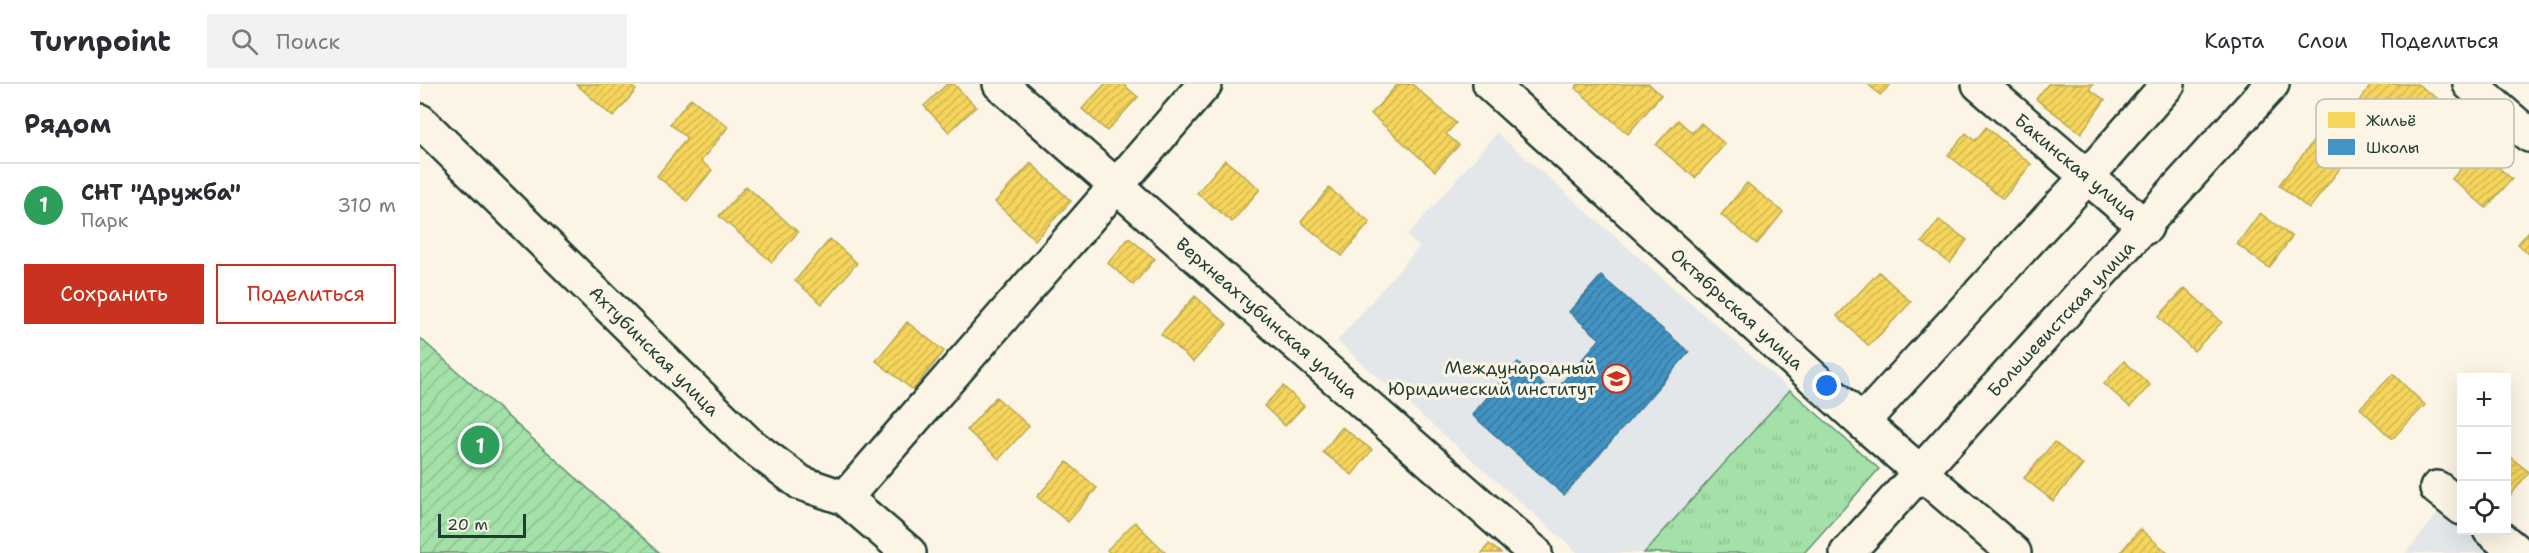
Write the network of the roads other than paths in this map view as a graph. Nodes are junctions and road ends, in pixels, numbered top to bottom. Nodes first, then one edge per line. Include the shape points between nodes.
1 (1000, 84) edge
2 (1205, 84) edge
3 (1490, 84) edge
4 (1979, 84) edge
5 (2168, 84) edge
6 (2272, 84) edge
7 (2470, 84) edge
8 (2487, 99) edge
9 (420, 121) edge
10 (2514, 122) edge
11 (2529, 135) edge
12 (2086, 178) junction
13 (1115, 185) junction
14 (2146, 226) junction
15 (1862, 422) junction
16 (1920, 472) junction
17 (845, 498) junction
18 (2495, 535) edge
19 (909, 553) edge
20 (1535, 553) edge
21 (1847, 553) edge
22 (2014, 553) edge
23 (2518, 553) edge

1 - 13 street, Верхнеахтубинская улица
2 - 13 street
3 - 15 street, Октябрьская улица
4 - 12 street, Бакинская улица
5 - 12 street
6 - 14 street, Большевистская улица
7 - 8 street
9 - 17 street, Ахтубинская улица via 749,444 801,483
10 - 11 street
12 - 14 street, Бакинская улица
12 - 15 street
13 - 17 street
13 - 20 street, Верхнеахтубинская улица
14 - 16 street, Большевистская улица
15 - 16 street, Октябрьская улица
16 - 21 street, Большевистская улица
16 - 22 street, Октябрьская улица
17 - 19 street, Ахтубинская улица
18 - 23 street

